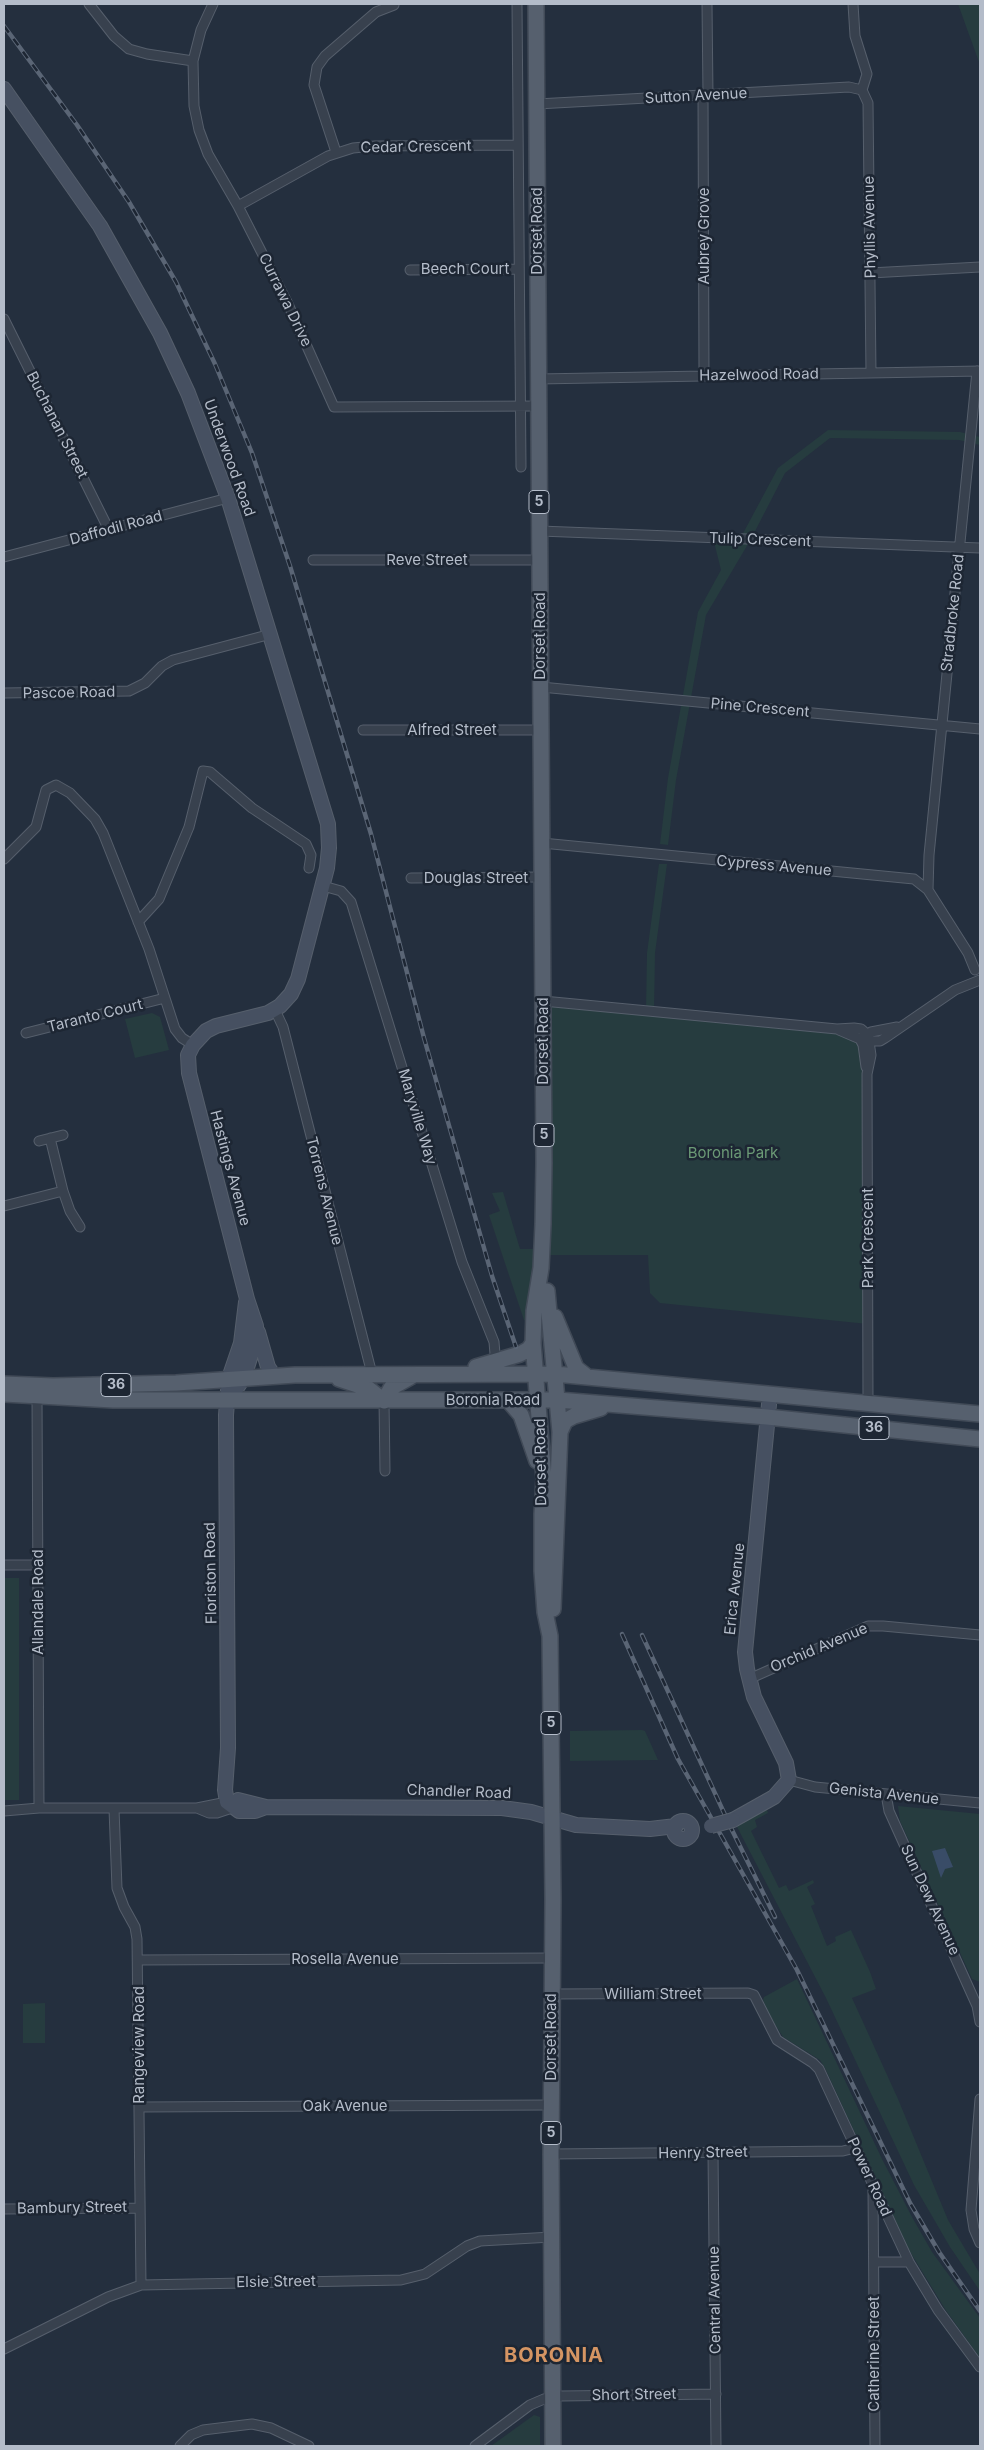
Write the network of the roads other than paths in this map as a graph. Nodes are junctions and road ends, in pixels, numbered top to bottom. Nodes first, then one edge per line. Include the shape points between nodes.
1 (89, 4) edge
2 (213, 4) edge
3 (518, 4) edge
4 (536, 4) edge
5 (707, 4) edge
6 (853, 4) edge
7 (394, 5) dead end
8 (193, 61) junction
9 (4, 89) edge
10 (859, 89) junction
11 (705, 96) junction
12 (537, 104) junction
13 (518, 145) junction
14 (336, 152) junction
15 (238, 206) junction
16 (980, 267) edge
17 (519, 269) junction
18 (410, 270) dead end
19 (870, 273) junction
20 (4, 319) edge
21 (978, 371) edge
22 (871, 373) junction
23 (704, 376) junction
24 (538, 379) junction
25 (520, 405) junction
26 (538, 406) junction
27 (521, 467) dead end
28 (228, 498) junction
29 (109, 530) junction
30 (540, 531) junction
31 (960, 547) junction
32 (980, 548) edge
33 (4, 556) edge
34 (313, 560) dead end
35 (540, 560) junction
36 (270, 634) junction
37 (541, 687) junction
38 (4, 693) edge
39 (942, 725) junction
40 (980, 729) edge
41 (363, 730) dead end
42 (541, 730) junction
43 (542, 843) junction
44 (4, 860) edge
45 (309, 868) dead end
46 (542, 877) junction
47 (411, 878) dead end
48 (324, 882) junction
49 (925, 887) junction
50 (138, 922) junction
51 (977, 968) edge
52 (980, 980) edge
53 (955, 990) junction
54 (165, 998) junction
55 (543, 1001) junction
56 (274, 1010) junction
57 (26, 1033) dead end
58 (867, 1039) junction
59 (193, 1045) junction
60 (63, 1136) dead end
61 (50, 1138) junction
62 (39, 1141) dead end
63 (62, 1191) junction
64 (4, 1206) edge
65 (80, 1227) dead end
66 (541, 1268) junction
67 (547, 1291) junction
68 (247, 1299) junction
69 (256, 1326) junction
70 (533, 1343) junction
71 (493, 1363) junction
72 (440, 1373) junction
73 (325, 1374) junction
74 (372, 1374) junction
75 (416, 1374) junction
76 (534, 1374) junction
77 (555, 1374) junction
78 (295, 1375) junction
79 (584, 1375) junction
80 (274, 1376) junction
81 (236, 1378) junction
82 (4, 1384) edge
83 (4, 1394) edge
84 (770, 1394) junction
85 (37, 1397) junction
86 (296, 1400) junction
87 (508, 1400) junction
88 (538, 1400) junction
89 (558, 1400) junction
90 (228, 1401) junction
91 (384, 1401) junction
92 (868, 1403) junction
93 (631, 1405) junction
94 (980, 1414) edge
95 (767, 1417) junction
96 (560, 1432) junction
97 (980, 1439) edge
98 (385, 1471) dead end
99 (544, 1479) junction
100 (4, 1565) edge
101 (38, 1565) junction
102 (550, 1627) junction
103 (980, 1635) edge
104 (749, 1679) junction
105 (788, 1780) junction
106 (886, 1794) junction
107 (232, 1803) junction
108 (980, 1803) edge
109 (39, 1808) junction
110 (114, 1809) junction
111 (4, 1811) edge
112 (552, 1819) junction
113 (552, 1958) junction
114 (138, 1960) junction
115 (551, 1994) junction
116 (754, 1995) joint
117 (979, 2005) edge
118 (980, 2022) edge
119 (980, 2099) edge
120 (551, 2105) junction
121 (139, 2107) junction
122 (855, 2148) junction
123 (713, 2153) junction
124 (551, 2154) junction
125 (873, 2184) junction
126 (140, 2208) junction
127 (4, 2209) edge
128 (552, 2237) junction
129 (980, 2243) edge
130 (874, 2262) junction
131 (909, 2262) junction
132 (141, 2285) junction
133 (4, 2349) edge
134 (980, 2367) edge
135 (716, 2394) junction
136 (553, 2397) junction
137 (180, 2446) edge
138 (309, 2446) edge
139 (476, 2446) edge
140 (554, 2446) edge
141 (716, 2446) edge
142 (875, 2446) edge

1 - 8 street via 114,36 129,49
2 - 8 street, Currawa Drive via 201,30
3 - 13 street
4 - 12 main road, Dorset Road / 5
5 - 11 street, Aubrey Grove
6 - 10 street via 855,36 867,77
7 - 14 street via 376,12 325,56 317,67 314,85
8 - 15 street, Currawa Drive via 194,106 203,143
9 - 28 main road, Underwood Road via 86,205 128,274 188,393
10 - 11 street, Sutton Avenue
10 - 19 street, Phyllis Avenue via 868,103
11 - 12 street, Sutton Avenue
11 - 23 street, Aubrey Grove
12 - 24 main road, Dorset Road / 5
13 - 14 street, Cedar Crescent via 375,146
13 - 17 street
14 - 15 street, Cedar Crescent
15 - 25 street, Currawa Drive via 288,304 334,407
16 - 19 street
17 - 18 street, Beech Court
17 - 25 street
19 - 22 street, Phyllis Avenue
20 - 29 street, Buchanan Street
21 - 22 street, Hazelwood Road
21 - 31 street, Stradbroke Road
22 - 23 street, Hazelwood Road
23 - 24 street, Hazelwood Road
24 - 26 main road, Dorset Road / 5
25 - 26 street, Currawa Drive
25 - 27 street
26 - 30 main road, Dorset Road / 5
28 - 29 street, Daffodil Road
28 - 36 main road, Underwood Road
29 - 33 street, Daffodil Road
30 - 31 street, Tulip Crescent
30 - 35 main road, Dorset Road / 5
31 - 32 street, Tulip Crescent
31 - 39 street, Stradbroke Road
34 - 35 street, Reve Street
35 - 37 main road, Dorset Road / 5
36 - 38 street, Pascoe Road via 173,660 145,683 129,691
36 - 48 main road, Underwood Road via 325,814 329,848
37 - 39 street, Pine Crescent
37 - 42 main road, Dorset Road / 5
39 - 40 street, Pine Crescent
39 - 49 street, Stradbroke Road
41 - 42 street, Alfred Street
42 - 43 main road, Dorset Road / 5
43 - 46 main road, Dorset Road / 5
43 - 49 street, Cypress Avenue via 909,878
44 - 50 street via 36,826 46,790 52,786 61,787 99,826
45 - 50 street via 311,855 306,844 252,808 210,772 203,771 189,827 159,899
46 - 47 street, Douglas Street
46 - 55 main road, Dorset Road / 5
48 - 56 main road via 295,987 285,1002
48 - 71 street, Maryville Way via 341,891 351,902 457,1246 493,1339
49 - 51 street
50 - 54 street
51 - 52 street via 975,977
51 - 53 street
52 - 53 street
53 - 58 street via 885,1038
54 - 57 street, Taranto Court
54 - 59 street via 177,1032
55 - 58 street via 837,1029 858,1028
55 - 66 main road, Dorset Road / 5 via 544,1224
56 - 59 main road via 216,1026 202,1034
56 - 74 street, Torrens Avenue via 283,1027
58 - 92 street, Park Crescent
59 - 68 main road, Hastings Avenue via 188,1060 189,1073
60 - 61 street
61 - 62 street
61 - 63 street
63 - 64 street
63 - 65 street
66 - 67 main road, Dorset Road / 5
66 - 70 main road, Dorset Road / 5
67 - 77 main road, Dorset Road / 5
67 - 79 main road, Dorset Road via 571,1359 578,1372
68 - 69 main road, Hastings Avenue
68 - 81 main road, Hastings Avenue
69 - 80 main road via 268,1367
69 - 81 main road, Hastings Avenue via 254,1345
70 - 71 main road, Boronia Road via 527,1351
70 - 76 main road, Dorset Road / 5
71 - 72 main road, Boronia Road
72 - 75 main road, Boronia Road / 36
72 - 76 main road, Boronia Road / 36
73 - 74 main road, Boronia Road / 36
73 - 78 main road, Boronia Road / 36
73 - 91 main road via 368,1389
74 - 75 main road, Boronia Road / 36
75 - 91 main road via 391,1388
76 - 77 main road, Boronia Road / 36
76 - 88 main road, Dorset Road / 5
77 - 79 main road, Boronia Road / 36
77 - 89 main road, Dorset Road / 5
78 - 80 main road, Boronia Road / 36
78 - 86 main road
79 - 84 main road, Boronia Road / 36
80 - 81 main road, Boronia Road / 36
81 - 82 main road, Boronia Road / 36 via 156,1384
81 - 90 main road, Hastings Avenue
83 - 85 main road, Boronia Road / 36
84 - 92 main road, Boronia Road / 36
84 - 95 main road, Erica Avenue
85 - 90 main road, Boronia Road / 36
85 - 101 street, Allandale Road
86 - 90 main road, Boronia Road / 36
86 - 91 main road, Boronia Road / 36
87 - 88 main road, Boronia Road / 36
87 - 91 main road, Boronia Road / 36
87 - 99 main road via 521,1415
88 - 89 main road, Boronia Road / 36
88 - 99 main road, Dorset Road / 5
89 - 93 main road, Boronia Road / 36
89 - 96 main road, Dorset Road / 5
90 - 107 main road, Floriston Road via 228,1773
91 - 98 street
92 - 94 main road, Boronia Road / 36
93 - 95 main road, Boronia Road / 36
93 - 96 main road via 582,1412 565,1422
95 - 97 main road, Boronia Road / 36
95 - 104 main road, Erica Avenue via 745,1652
96 - 102 main road, Dorset Road / 5
99 - 102 main road, Dorset Road / 5 via 541,1547 545,1612
100 - 101 street
101 - 109 street, Allandale Road
102 - 112 main road, Dorset Road / 5
103 - 104 street, Orchid Avenue via 868,1626
104 - 105 main road, Erica Avenue via 754,1697 786,1763
105 - 106 street, Genista Avenue via 815,1787
105 - 112 main road, Chandler Road, bridge via 774,1797 734,1820 691,1831 683,1839 676,1830 576,1825
106 - 108 street, Genista Avenue
106 - 117 street, Sun Dew Avenue via 889,1811
107 - 110 street, Chandler Road via 217,1813 197,1808
107 - 112 main road, Chandler Road via 266,1807 472,1807 531,1812
109 - 110 street, Chandler Road
109 - 111 street, Chandler Road
110 - 114 street, Rangeview Road via 116,1888 136,1927
112 - 113 main road, Dorset Road / 5
113 - 114 street, Rosella Avenue
113 - 115 main road, Dorset Road / 5
114 - 121 street, Rangeview Road
115 - 116 street, William Street
115 - 120 main road, Dorset Road / 5
116 - 122 street, Power Road via 777,2040 819,2069
117 - 118 street, Sun Dew Avenue
119 - 129 street via 971,2210
120 - 121 street, Oak Avenue
120 - 124 main road, Dorset Road / 5
121 - 126 street, Rangeview Road
122 - 123 street, Henry Street via 844,2151
122 - 125 street, Power Road
123 - 124 street, Henry Street
123 - 135 street, Central Avenue
124 - 128 main road, Dorset Road / 5
125 - 130 street, Catherine Street
125 - 131 street, Power Road
126 - 127 street, Bambury Street
126 - 132 street, Rangeview Road
128 - 132 street, Elsie Street via 480,2241 425,2274 401,2280
128 - 136 main road, Dorset Road / 5
130 - 131 street
130 - 142 street, Catherine Street
131 - 134 street, Power Road via 938,2310
132 - 133 street, Elsie Street via 108,2297
135 - 136 street, Short Street
135 - 141 street, Central Avenue
136 - 139 street, Short Street via 537,2400
136 - 140 main road, Dorset Road / 5
137 - 138 street via 191,2435 203,2430 252,2424 272,2428

